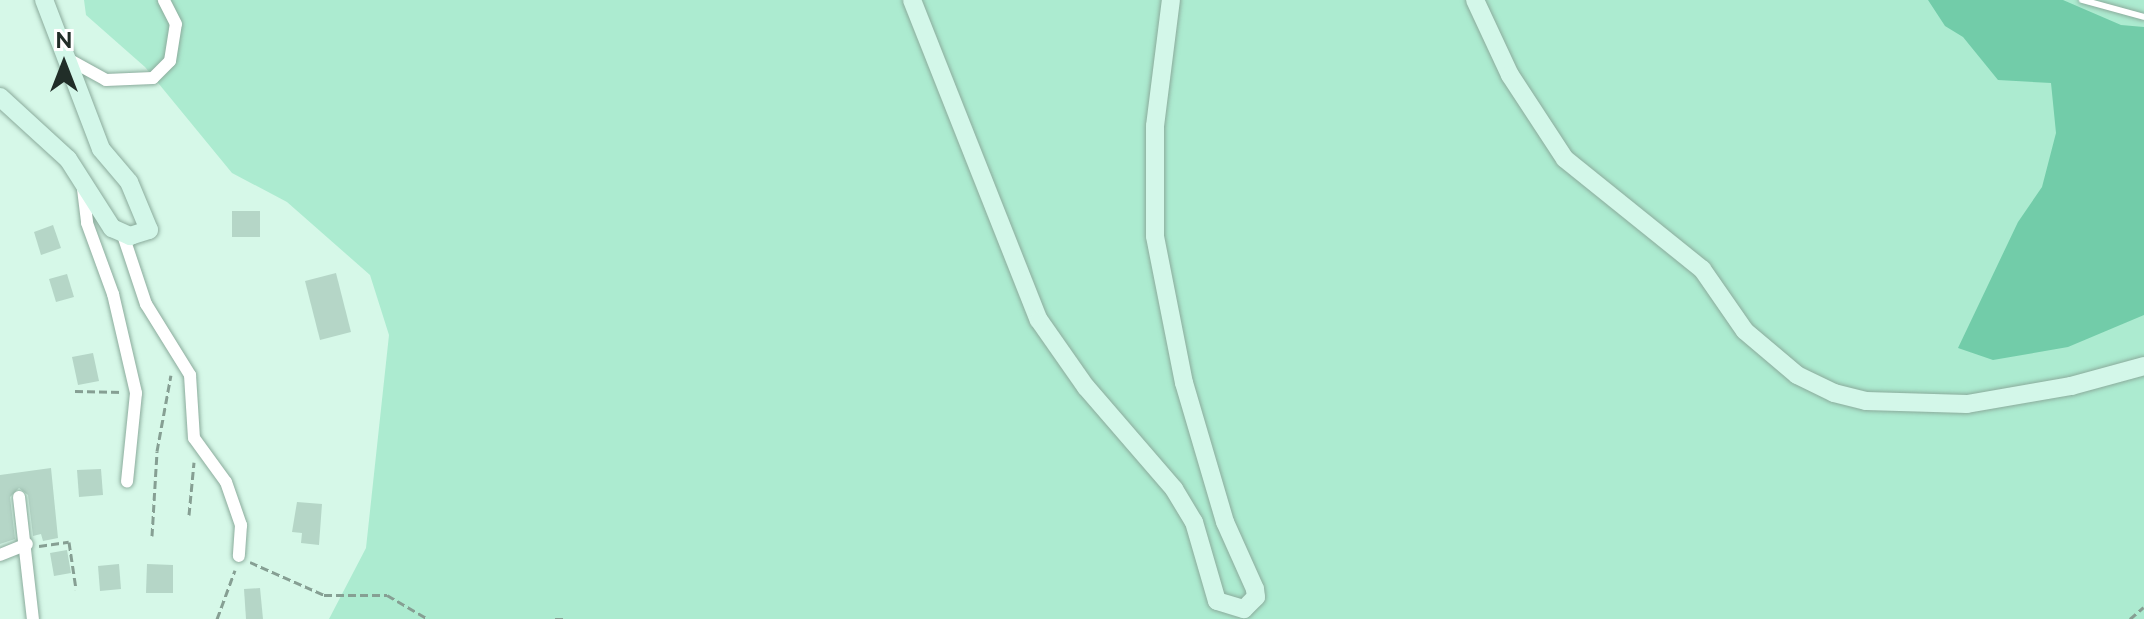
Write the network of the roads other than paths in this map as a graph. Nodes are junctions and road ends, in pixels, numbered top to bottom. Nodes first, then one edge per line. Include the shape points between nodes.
1 (44, 0) edge
2 (164, 0) edge
3 (912, 0) edge
4 (1171, 0) edge
5 (1475, 0) edge
6 (2082, 0) edge
7 (2144, 17) edge
8 (63, 55) junction
9 (0, 97) edge
10 (82, 177) junction
11 (123, 235) junction
12 (2144, 366) edge
13 (127, 482) dead end
14 (19, 497) dead end
15 (27, 544) junction
16 (0, 555) edge
17 (239, 556) road end
18 (33, 619) edge

1 - 8 street
2 - 8 street via 176,24 170,61 153,78 106,80
3 - 4 street via 1039,320 1086,387 1174,489 1194,522 1217,601 1228,609 1244,609 1256,597 1255,589 1225,522 1184,383 1155,236 1155,126
5 - 12 street via 1510,75 1565,159 1702,269 1745,331 1797,375 1866,401 1967,404 2071,386
6 - 7 lane
8 - 11 street via 101,149 129,182 147,219 149,230 138,237
9 - 10 street
10 - 11 street via 112,228
10 - 13 street via 87,223 113,294 136,393
11 - 17 street via 126,257 168,343 190,375 194,438 226,482 241,525
14 - 15 street
15 - 16 street
15 - 18 street

